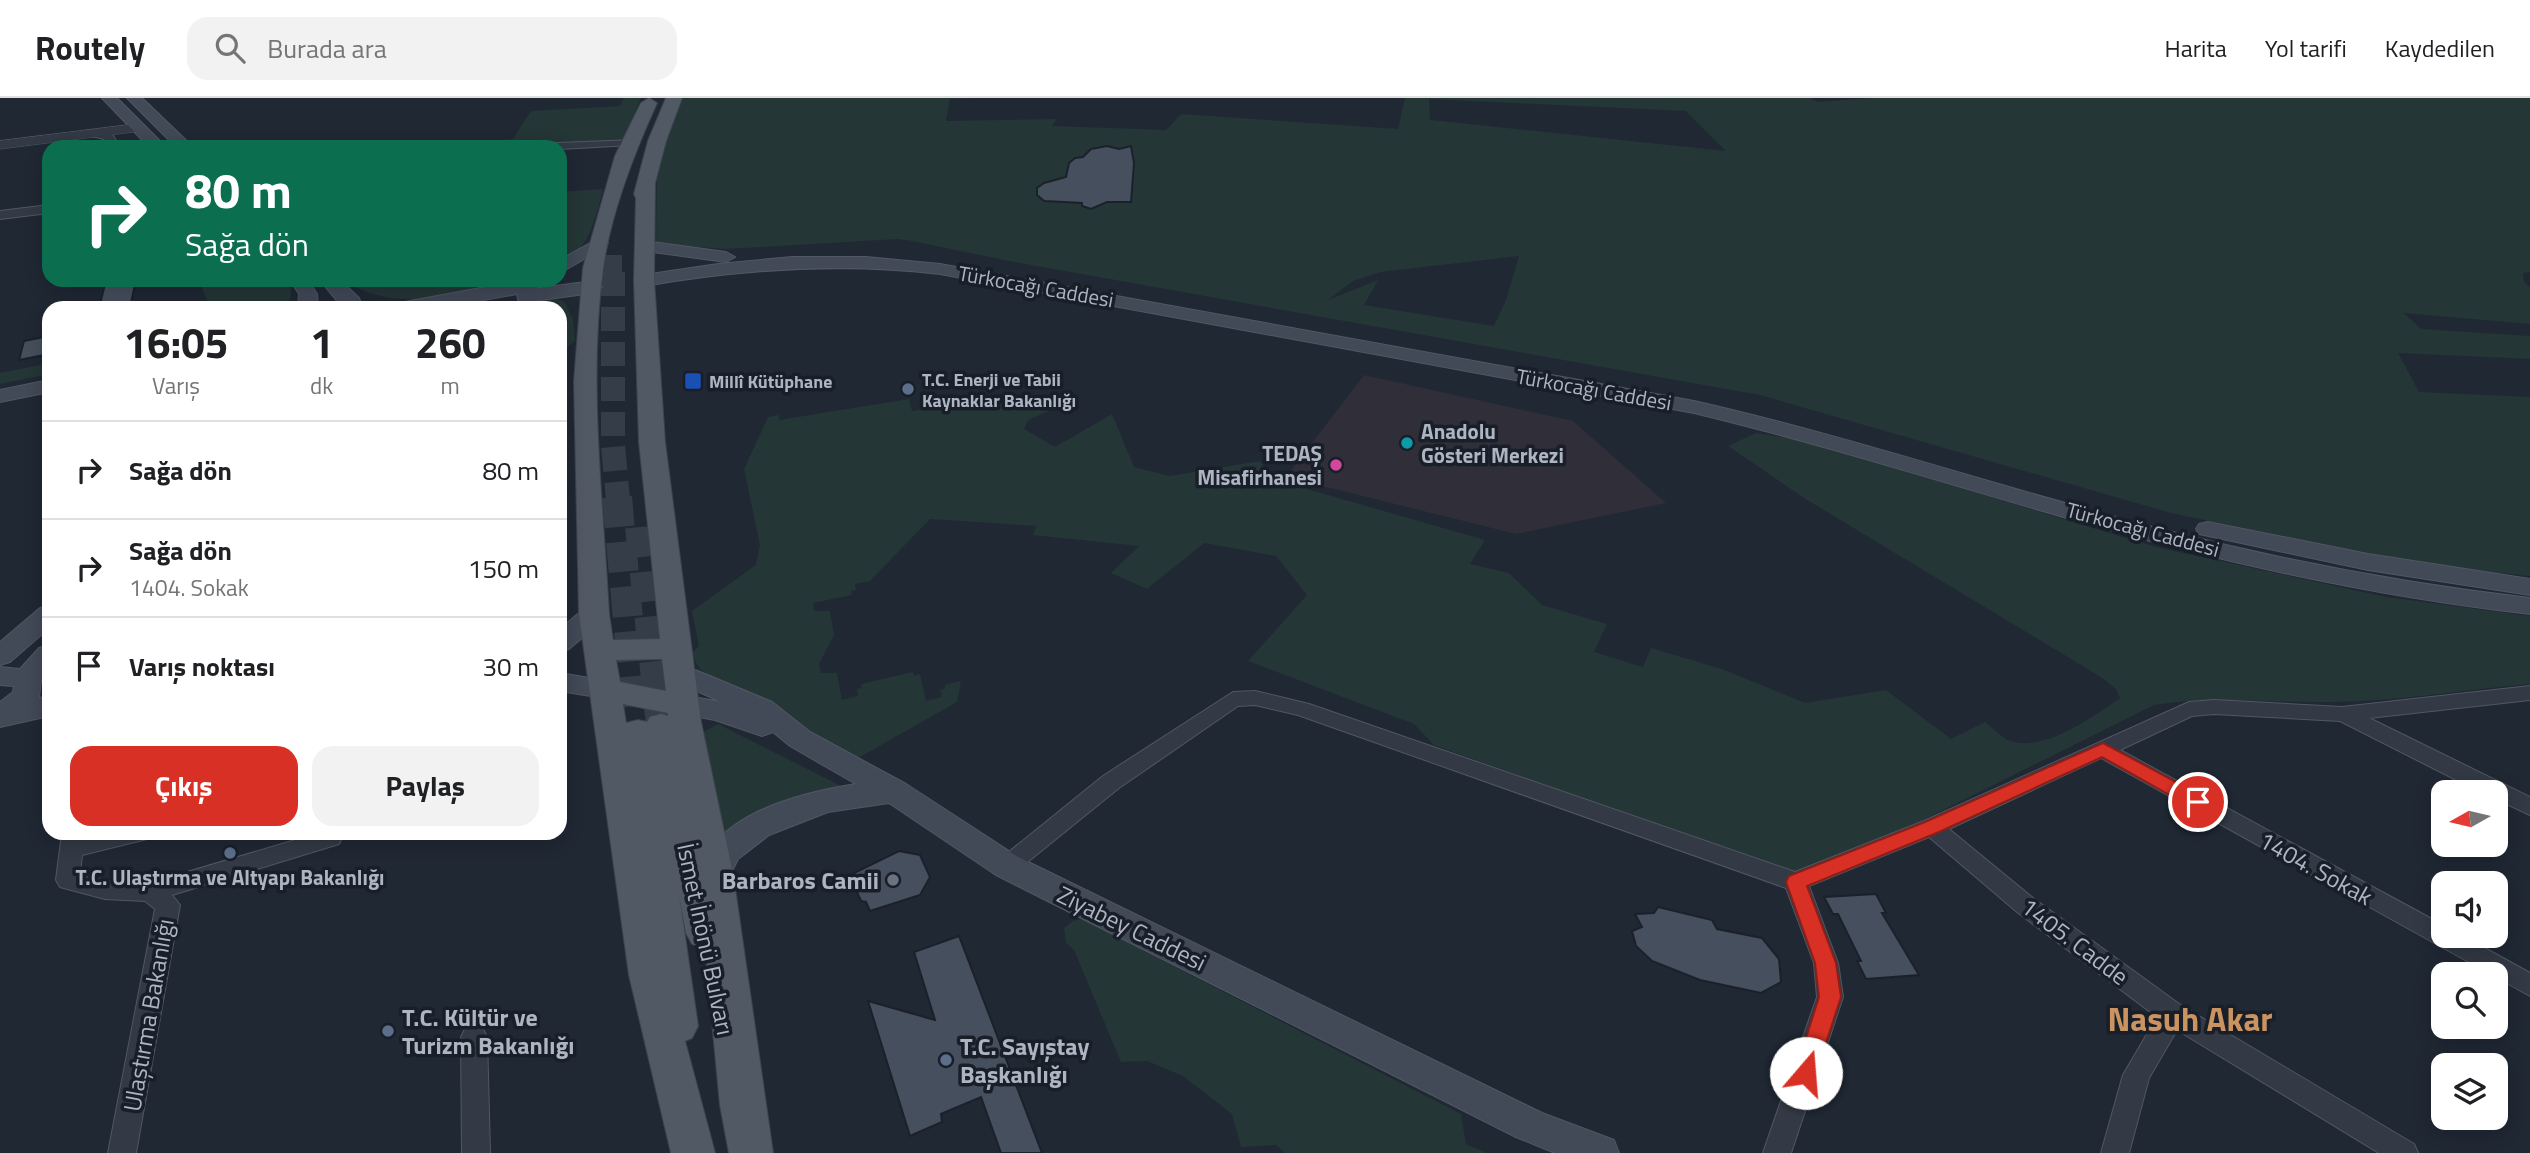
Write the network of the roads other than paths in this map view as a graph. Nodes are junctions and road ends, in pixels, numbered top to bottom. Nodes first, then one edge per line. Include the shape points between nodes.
1 (108, 98) edge
2 (134, 98) edge
3 (674, 98) edge
4 (650, 100) edge
5 (157, 120) junction
6 (134, 125) junction
7 (92, 133) junction
8 (110, 140) edge
9 (150, 140) edge
10 (178, 140) edge
11 (632, 142) junction
12 (0, 145) edge
13 (567, 145) edge
14 (42, 210) edge
15 (0, 215) edge
16 (632, 263) junction
17 (567, 268) edge
18 (567, 276) edge
19 (593, 277) junction
20 (567, 283) edge
21 (336, 287) edge
22 (514, 287) edge
23 (518, 287) edge
24 (549, 287) edge
25 (507, 290) junction
26 (351, 301) edge
27 (445, 301) edge
28 (488, 301) edge
29 (1275, 324) junction
30 (42, 387) edge
31 (0, 396) edge
32 (1780, 419) junction
33 (2530, 587) edge
34 (2530, 606) edge
35 (594, 614) junction
36 (42, 620) edge
37 (567, 637) edge
38 (600, 650) junction
39 (567, 652) edge
40 (0, 656) edge
41 (42, 662) edge
42 (25, 680) edge
43 (567, 683) edge
44 (603, 689) junction
45 (2530, 693) edge
46 (668, 697) junction
47 (42, 707) edge
48 (2342, 714) junction
49 (4, 715) edge
50 (2103, 750) junction
51 (895, 792) junction
52 (2530, 807) edge
53 (1932, 827) junction
54 (324, 840) edge
55 (74, 841) edge
56 (1007, 866) junction
57 (715, 874) junction
58 (1796, 882) junction
59 (150, 892) junction
60 (2530, 985) edge
61 (2173, 1014) junction
62 (474, 1037) dead end
63 (748, 1139) edge
64 (122, 1153) edge
65 (476, 1153) edge
66 (694, 1153) edge
67 (1600, 1153) edge
68 (1777, 1153) edge
69 (2115, 1153) edge
70 (2404, 1153) edge

1 - 6 main road
2 - 5 main road
3 - 16 main road via 646,177
4 - 11 main road
4 - 16 main road via 628,177
5 - 6 main road
5 - 10 main road
6 - 7 street
6 - 9 main road
7 - 8 street via 108,135
7 - 12 street
11 - 13 street
11 - 16 main road via 615,181
14 - 15 street
16 - 17 main road
16 - 19 main road
16 - 19 main road
16 - 29 main road, Türkocağı Caddesi via 688,273 795,263 889,262
16 - 29 main road, Türkocağı Caddesi via 843,251 904,253
16 - 46 main road via 652,442
18 - 19 main road
19 - 20 main road
19 - 35 main road via 586,381
21 - 26 main road
22 - 25 main road
23 - 25 main road
24 - 28 main road
25 - 27 main road
29 - 32 main road, Türkocağı Caddesi
30 - 31 main road
32 - 33 main road, Türkocağı Caddesi via 2158,518 2368,562
32 - 34 main road, Türkocağı Caddesi via 2201,546 2384,586
35 - 37 main road
35 - 38 main road
36 - 40 main road
38 - 39 main road
38 - 44 main road
38 - 46 main road
41 - 42 main road
42 - 49 main road via 26,696
43 - 44 main road
44 - 46 main road
44 - 66 main road via 648,975
45 - 48 street
46 - 51 main road, Ziyabey Caddesi via 800,739
46 - 57 main road
46 - 63 main road, İsmet İnönü Bulvarı
46 - 66 main road, İsmet İnönü Bulvarı
47 - 49 main road
48 - 50 street via 2189,709
48 - 52 street
50 - 53 street
50 - 60 street, 1404. Sokak
51 - 56 main road, Ziyabey Caddesi
51 - 57 main road via 868,790 769,822 727,851
53 - 58 street
53 - 61 street, 1405. Cadde via 2025,905
54 - 59 street
55 - 59 street, Ulaştırma Bakanlığı via 68,880 105,890
56 - 58 street via 1111,782 1212,710 1233,699 1255,698 1322,716
56 - 67 main road, Ziyabey Caddesi via 1529,1125
57 - 63 main road
58 - 68 street via 1826,963 1830,997
59 - 64 street, Ulaştırma Bakanlığı via 168,905
61 - 69 street via 2136,1075
61 - 70 street, 1405. Cadde
62 - 65 street

